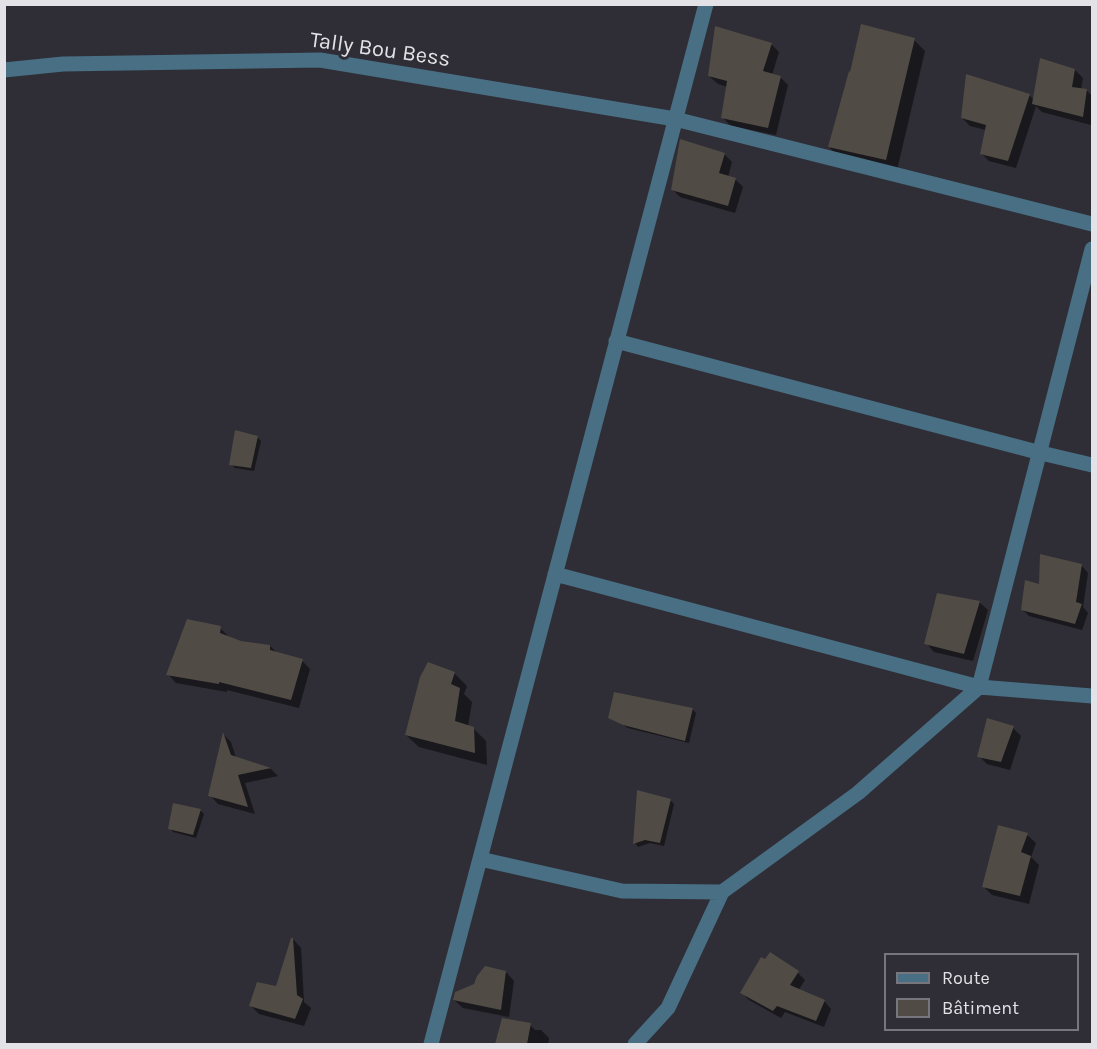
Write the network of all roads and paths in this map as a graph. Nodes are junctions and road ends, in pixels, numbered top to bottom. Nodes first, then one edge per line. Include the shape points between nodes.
1 (706, 4) edge
2 (4, 70) edge
3 (675, 119) junction
4 (1092, 224) edge
5 (1092, 249) edge
6 (616, 341) junction
7 (1041, 453) junction
8 (1092, 465) edge
9 (555, 574) junction
10 (979, 687) junction
11 (1092, 696) edge
12 (480, 859) junction
13 (722, 892) junction
14 (431, 1044) edge
15 (635, 1044) edge

1 - 3 street
2 - 3 street, Tally Bou Bess via 63,64 320,60
3 - 4 street, Tally Bou Bess
3 - 6 street
5 - 7 street
6 - 7 street
6 - 9 street
7 - 8 street
7 - 10 street
9 - 10 street
9 - 12 street
10 - 11 street
10 - 13 street via 858,793
12 - 13 street via 622,891
12 - 14 street
13 - 15 street via 668,1008

